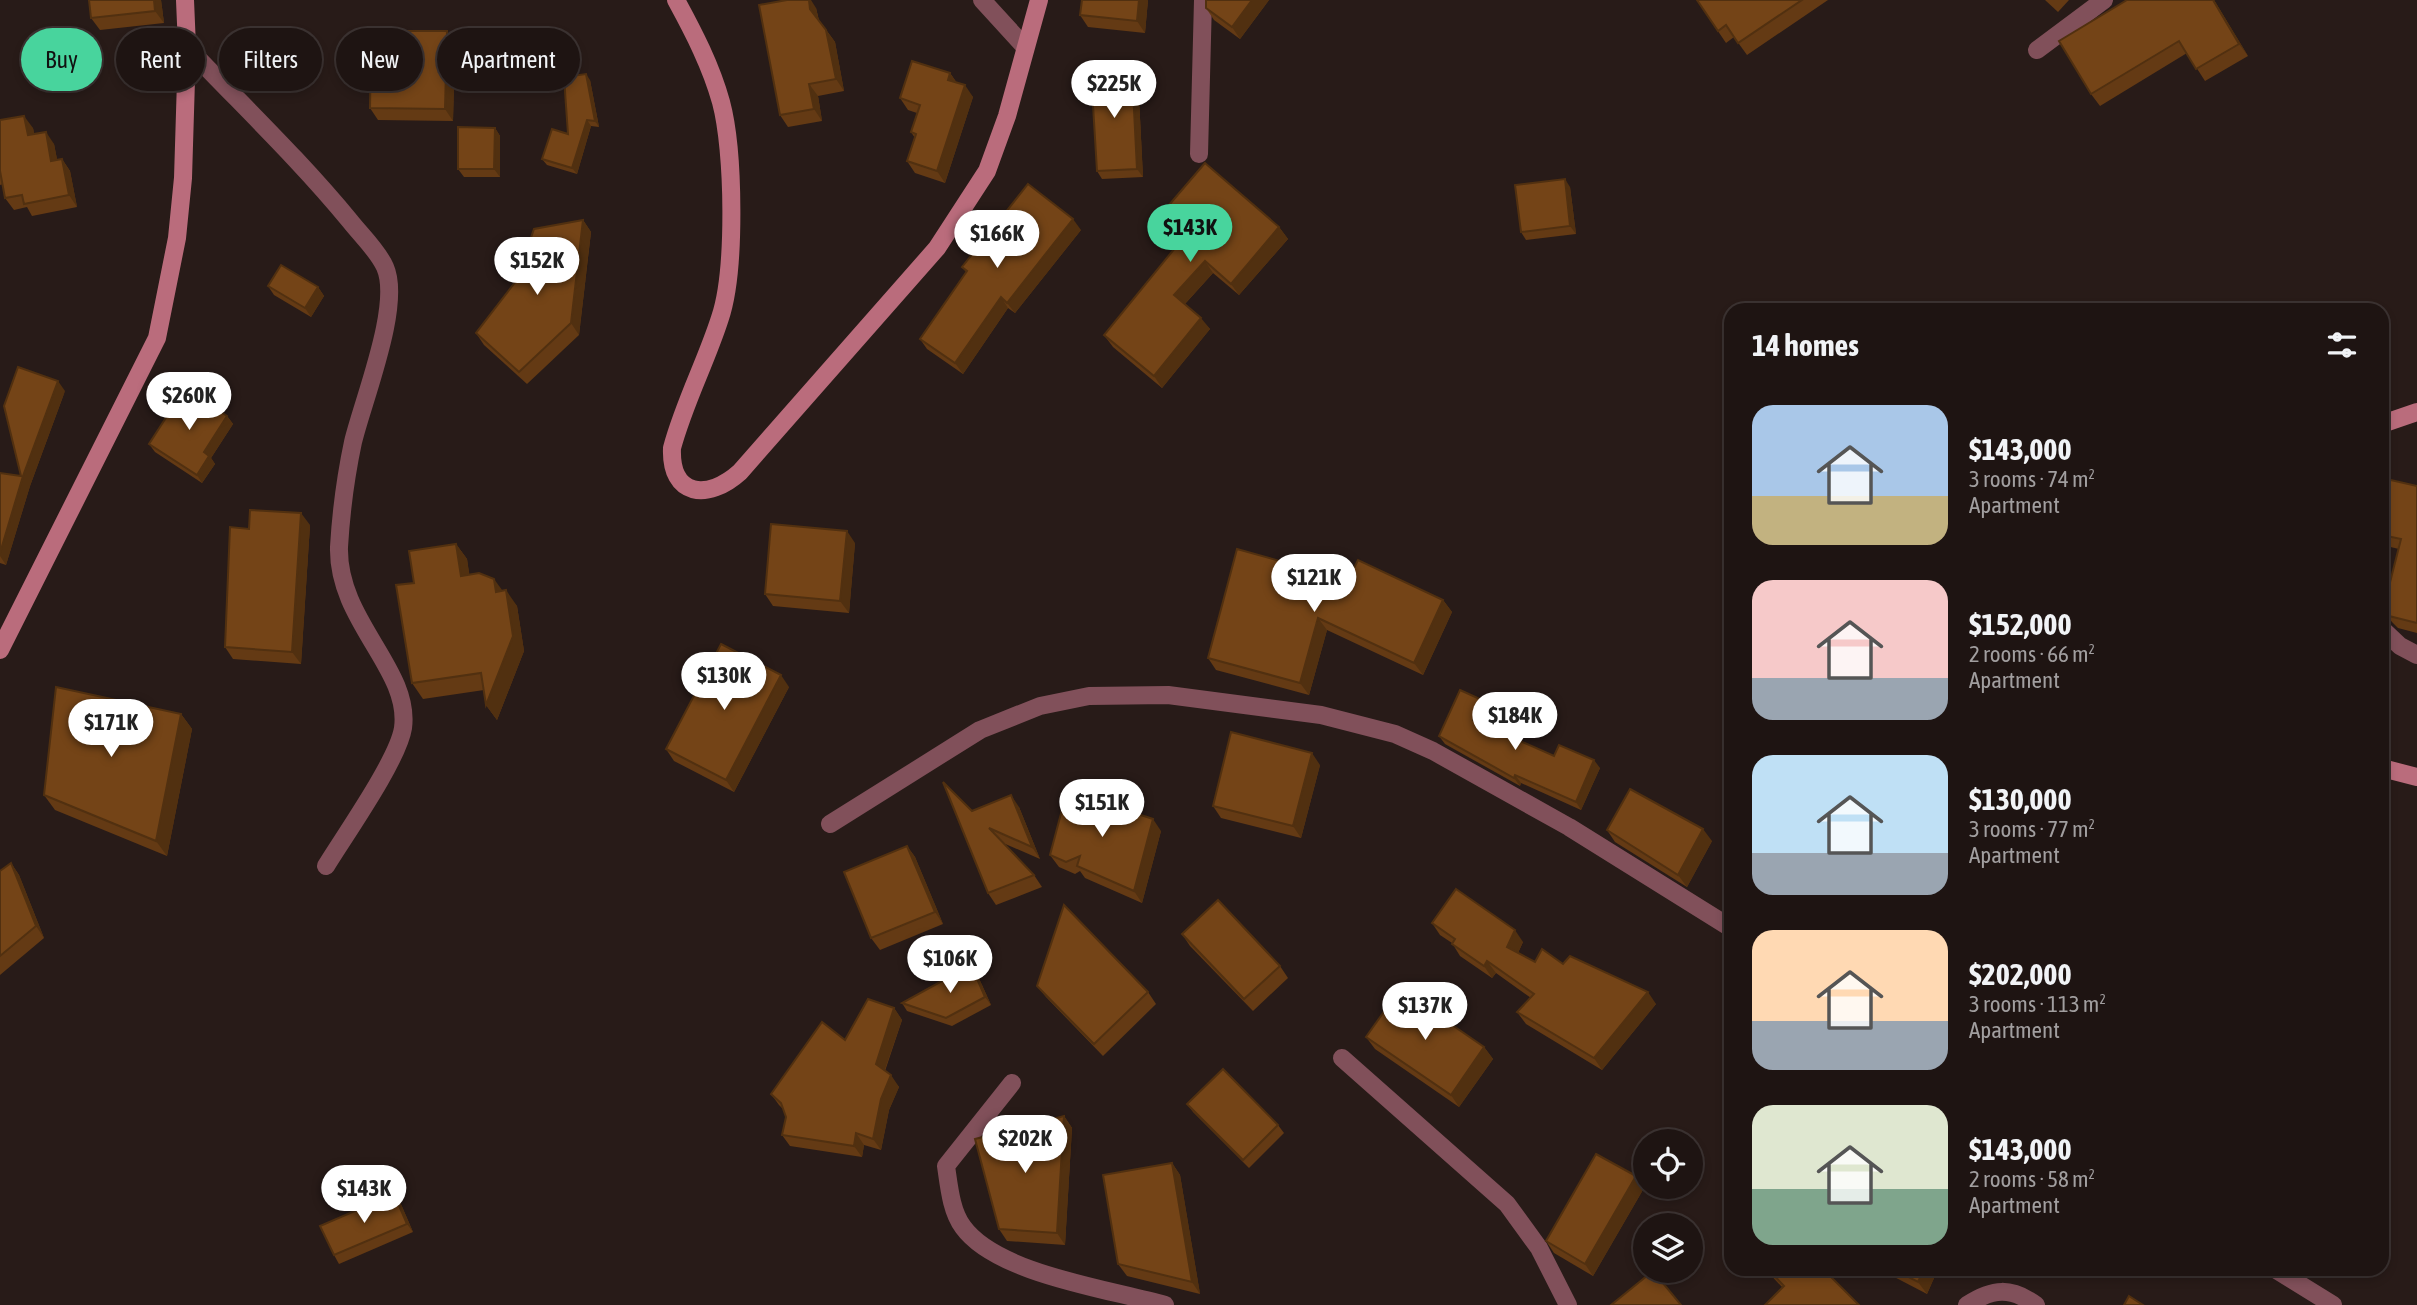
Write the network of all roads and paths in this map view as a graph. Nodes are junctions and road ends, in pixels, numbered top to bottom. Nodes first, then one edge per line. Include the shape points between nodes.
1 (185, 0) edge
2 (676, 0) edge
3 (982, 0) edge
4 (1039, 0) edge
5 (1202, 0) edge
6 (2104, 0) edge
7 (186, 28) edge
8 (1024, 46) junction
9 (2037, 50) dead end
10 (205, 66) edge
11 (186, 91) edge
12 (1199, 154) dead end
13 (2417, 412) edge
14 (2389, 422) edge
15 (2389, 636) edge
16 (0, 650) edge
17 (2417, 655) edge
18 (2389, 770) edge
19 (2417, 777) edge
20 (830, 824) dead end
21 (326, 866) dead end
22 (1724, 924) edge
23 (1342, 1058) dead end
24 (1012, 1083) dead end
25 (2286, 1276) edge
26 (1165, 1305) edge
27 (1568, 1305) edge
28 (1967, 1305) edge
29 (2036, 1305) edge
30 (2333, 1305) edge

1 - 7 street
2 - 8 street via 699,43 722,104 730,173 731,256 721,316 672,448 671,466 677,478 699,492 714,491 740,472 937,248 987,171 1007,116
3 - 8 street
4 - 8 street
5 - 12 street
6 - 9 street
10 - 21 street via 306,171 386,267 390,295 353,443 340,547 346,596 398,688 402,730 381,775
11 - 16 street via 177,239 157,338
13 - 14 street
15 - 17 street
18 - 19 street
20 - 22 street via 980,730 1040,706 1090,696 1168,695 1321,715 1395,734 1569,827
23 - 27 street via 1507,1204 1539,1248
24 - 26 street via 946,1166 961,1226 980,1246 1007,1262
25 - 30 street
28 - 29 street via 2005,1290

